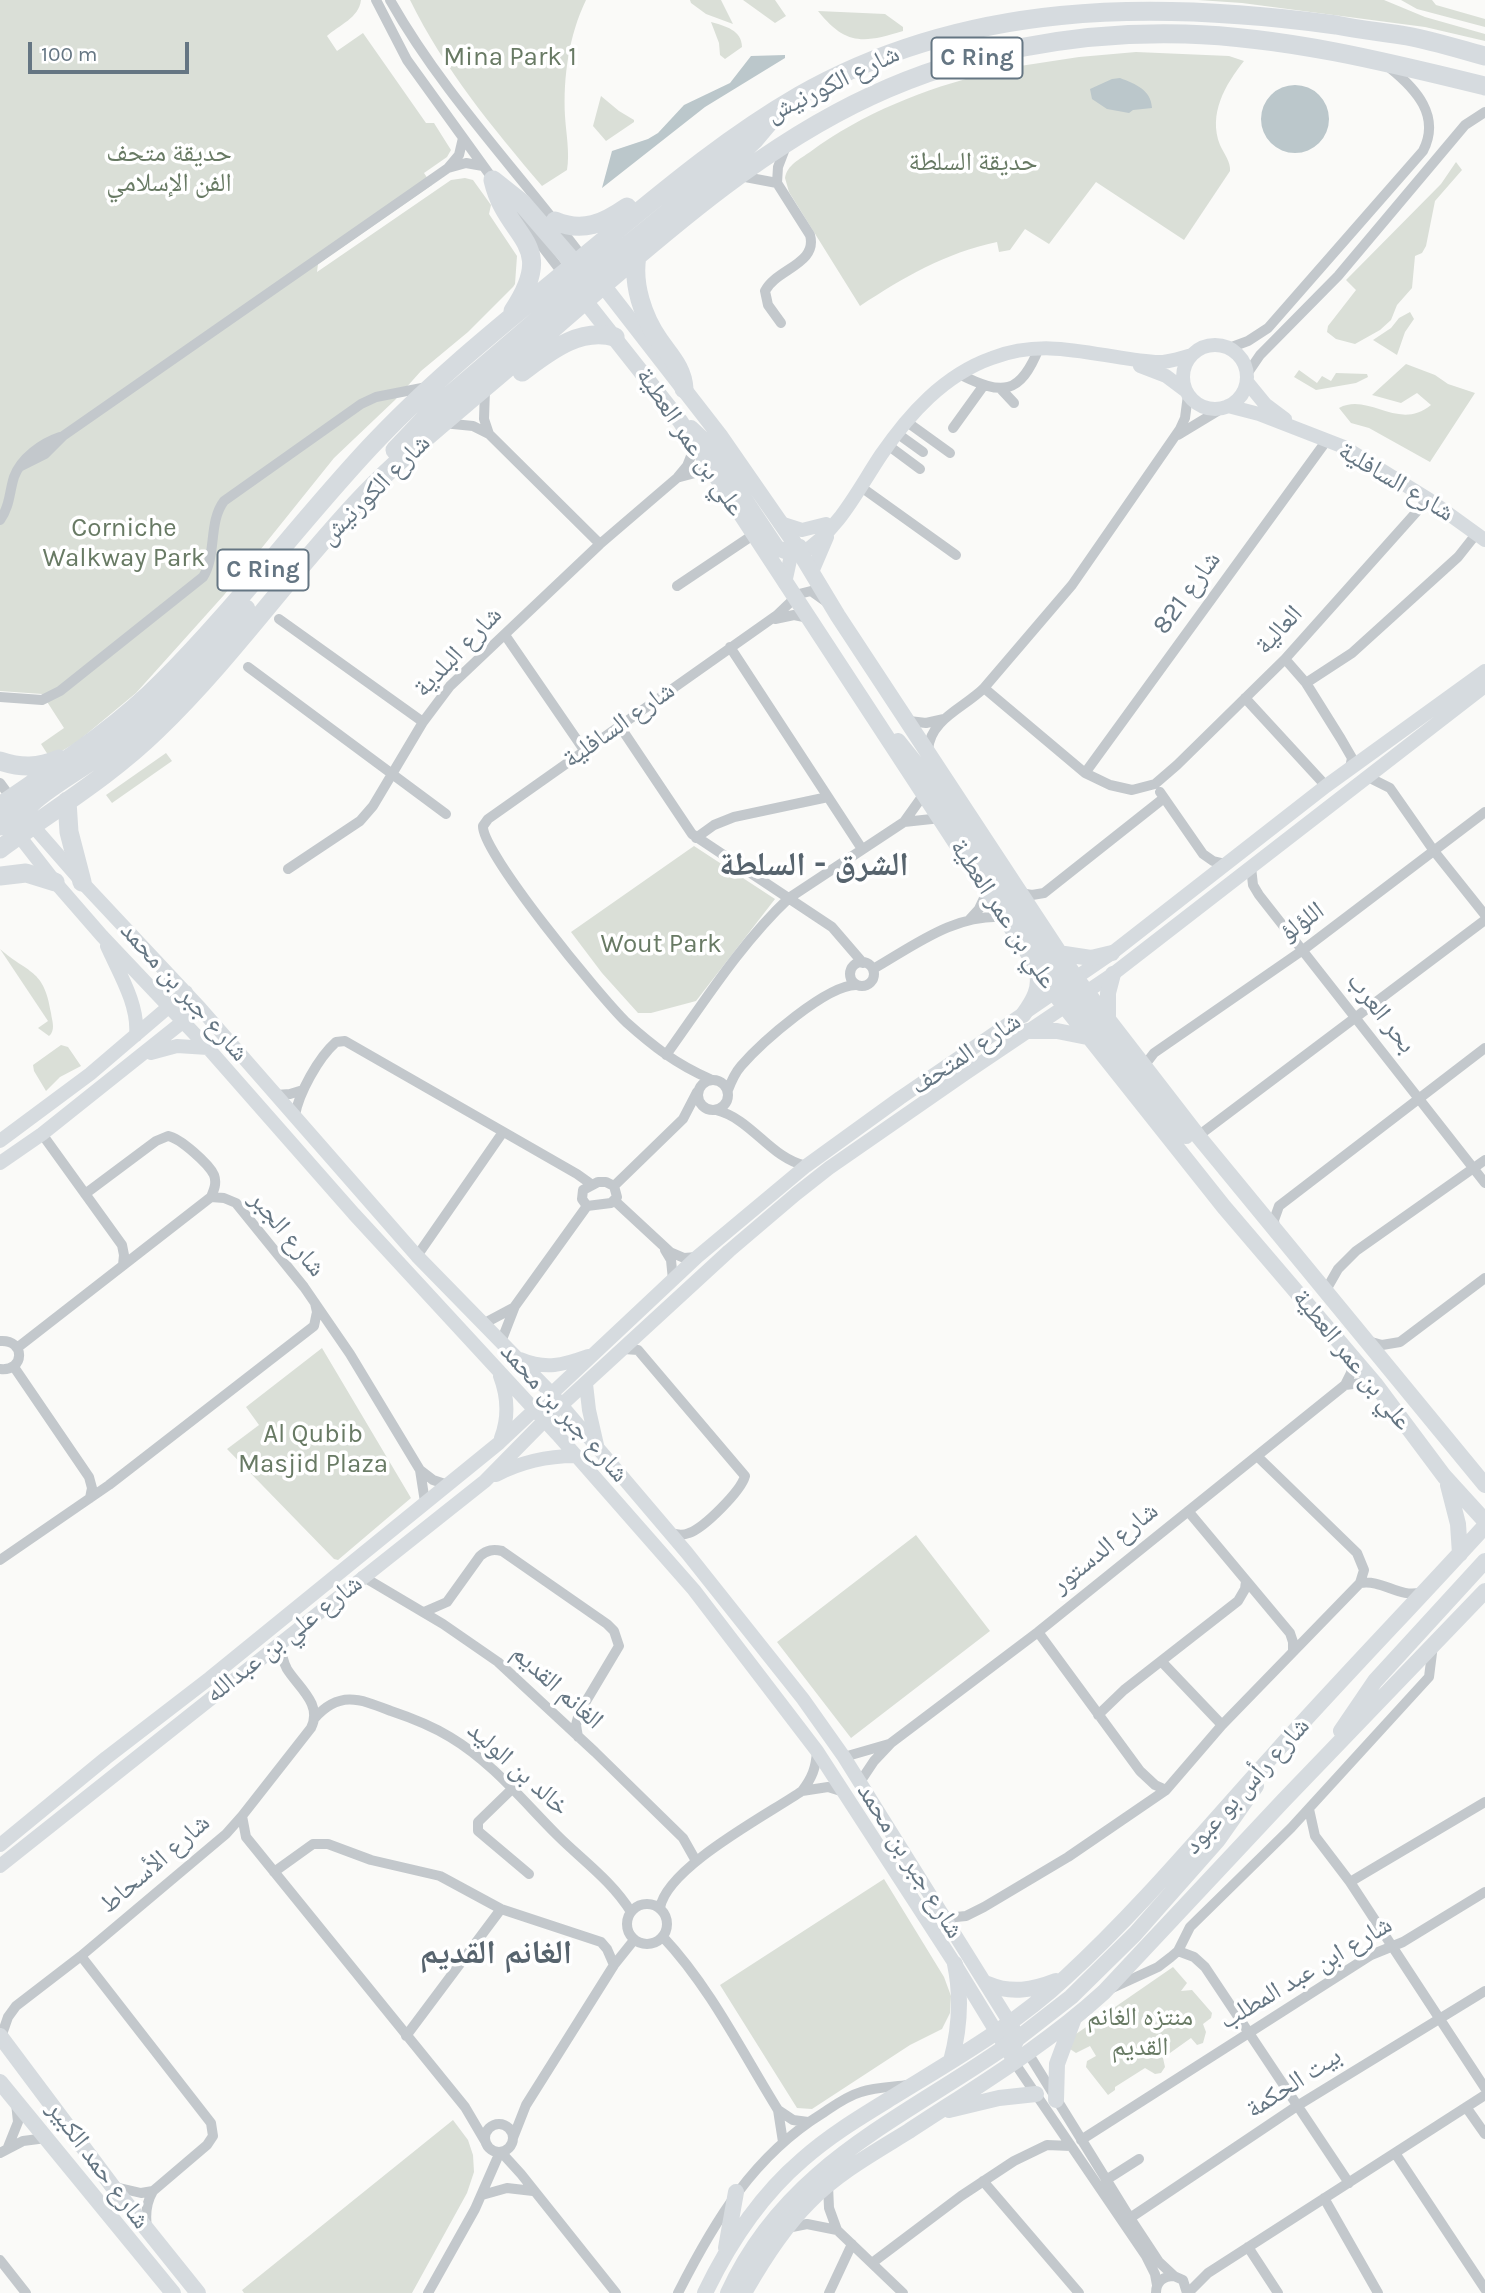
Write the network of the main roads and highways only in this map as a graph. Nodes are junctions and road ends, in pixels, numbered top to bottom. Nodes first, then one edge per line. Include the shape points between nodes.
1 (1485, 55) edge
2 (1485, 86) edge
3 (777, 110) junction
4 (657, 196) junction
5 (555, 221) road end
6 (637, 256) junction
7 (583, 278) junction
8 (503, 327) junction
9 (615, 337) junction
10 (490, 383) junction
11 (684, 389) junction
12 (680, 421) junction
13 (348, 512) junction
14 (288, 540) junction
15 (797, 552) junction
16 (880, 728) junction
17 (85, 747) junction
18 (0, 761) edge
19 (67, 801) junction
20 (10, 813) edge
21 (0, 849) edge
22 (0, 876) edge
23 (55, 882) road end
24 (82, 882) road end
25 (1058, 953) junction
26 (1112, 953) road end
27 (1032, 960) junction
28 (1113, 974) road end
29 (1064, 986) junction
30 (1075, 1001) junction
31 (1023, 1015) road end
32 (1108, 1020) junction
33 (1028, 1031) road end
34 (1087, 1037) junction
35 (1219, 1162) junction
36 (1464, 1461) junction
37 (1485, 1464) edge
38 (1444, 1476) junction
39 (1485, 1485) edge
40 (1485, 1524) edge
41 (1460, 1554) junction
42 (1485, 1561) edge
43 (1485, 1591) edge
44 (1485, 1602) edge
45 (1465, 1612) junction
46 (1277, 1751) junction
47 (1321, 1762) junction
48 (955, 1964) road end
49 (1065, 1978) junction
50 (988, 1984) road end
51 (1074, 2018) junction
52 (1015, 2030) junction
53 (1, 2037) edge
54 (1021, 2058) junction
55 (951, 2061) junction
56 (0, 2082) edge
57 (1036, 2094) road end
58 (1056, 2100) road end
59 (934, 2115) junction
60 (736, 2192) road end
61 (724, 2256) junction
62 (173, 2293) edge
63 (198, 2293) edge
64 (705, 2293) edge
65 (728, 2293) edge
66 (744, 2293) edge

1 - 3 highway, شارع الكورنيش / C Ring via 1305,18 1224,9 1079,9 1011,18 919,43 843,74
2 - 6 highway, شارع الكورنيش / C Ring via 1285,45 1184,34 1045,44 983,57 869,97 787,143
3 - 4 highway, شارع الكورنيش / C Ring
3 - 7 highway via 737,156
4 - 5 highway via 636,202 596,225 575,227
4 - 7 highway, شارع الكورنيش / C Ring
6 - 7 highway, شارع الكورنيش / C Ring
6 - 11 highway via 635,281 646,314 681,370
7 - 8 highway, شارع الكورنيش / C Ring
7 - 8 highway via 522,203 488,173 533,264 528,286
7 - 9 main road, علي بن عمر العطية
7 - 10 highway, شارع الكورنيش / C Ring
7 - 11 main road, علي بن عمر العطية
7 - 13 highway via 418,425
8 - 14 highway, شارع الكورنيش / C Ring via 379,438
9 - 10 highway via 590,335 566,343 515,376
9 - 12 main road, علي بن عمر العطية
10 - 13 highway, شارع الكورنيش / C Ring via 403,457
11 - 15 main road, علي بن عمر العطية via 722,437
12 - 15 main road via 708,444 777,548
12 - 16 main road, علي بن عمر العطية
13 - 19 highway, شارع الكورنيش / C Ring via 184,704 125,758
14 - 17 highway, شارع الكورنيش / C Ring via 161,684
14 - 20 highway via 271,576 186,677 128,732
15 - 25 main road, علي بن عمر العطية
16 - 27 main road, علي بن عمر العطية
16 - 29 main road via 908,750 938,791
17 - 18 highway via 46,765 17,766
17 - 20 highway, شارع الكورنيش / C Ring
19 - 20 highway, شارع الكورنيش / C Ring
19 - 24 highway via 69,832
20 - 21 highway, شارع الكورنيش / C Ring
22 - 23 highway via 26,873
25 - 26 main road via 1091,958
25 - 29 main road, علي بن عمر العطية
27 - 29 main road, علي بن عمر العطية
27 - 31 main road via 1038,985
28 - 32 main road
29 - 30 main road, علي بن عمر العطية
29 - 30 main road via 1061,994
30 - 32 main road, علي بن عمر العطية
30 - 34 main road, علي بن عمر العطية
30 - 35 main road via 1175,1124
32 - 35 main road, علي بن عمر العطية
33 - 34 main road
34 - 38 main road, علي بن عمر العطية via 1376,1385
35 - 36 main road, علي بن عمر العطية
36 - 37 main road
36 - 39 main road, علي بن عمر العطية
38 - 40 main road, علي بن عمر العطية
38 - 41 main road via 1455,1507
40 - 41 main road, شارع رأس بو عبود
41 - 46 main road, شارع رأس بو عبود
42 - 47 main road via 1375,1681
43 - 45 main road, شارع رأس بو عبود
44 - 45 main road
45 - 47 main road, شارع رأس بو عبود
46 - 49 main road, شارع رأس بو عبود
46 - 52 main road via 1218,1840 1135,1934 1081,1988
47 - 51 main road, شارع رأس بو عبود via 1104,1992
48 - 55 main road via 960,2013
49 - 50 main road via 1021,1990
49 - 52 main road, شارع رأس بو عبود
51 - 54 main road, شارع رأس بو عبود
51 - 58 main road via 1057,2064
52 - 54 main road via 1012,2048
52 - 55 main road, شارع رأس بو عبود via 996,2032
52 - 65 main road via 1005,2048 858,2141 820,2171 765,2232
53 - 63 main road, شارع حمد الكبير
54 - 59 main road, شارع رأس بو عبود
55 - 61 main road, شارع رأس بو عبود via 805,2157 759,2206
56 - 62 main road, شارع حمد الكبير
57 - 59 main road via 999,2098
59 - 66 main road, شارع رأس بو عبود via 810,2200
60 - 61 main road
61 - 64 main road

